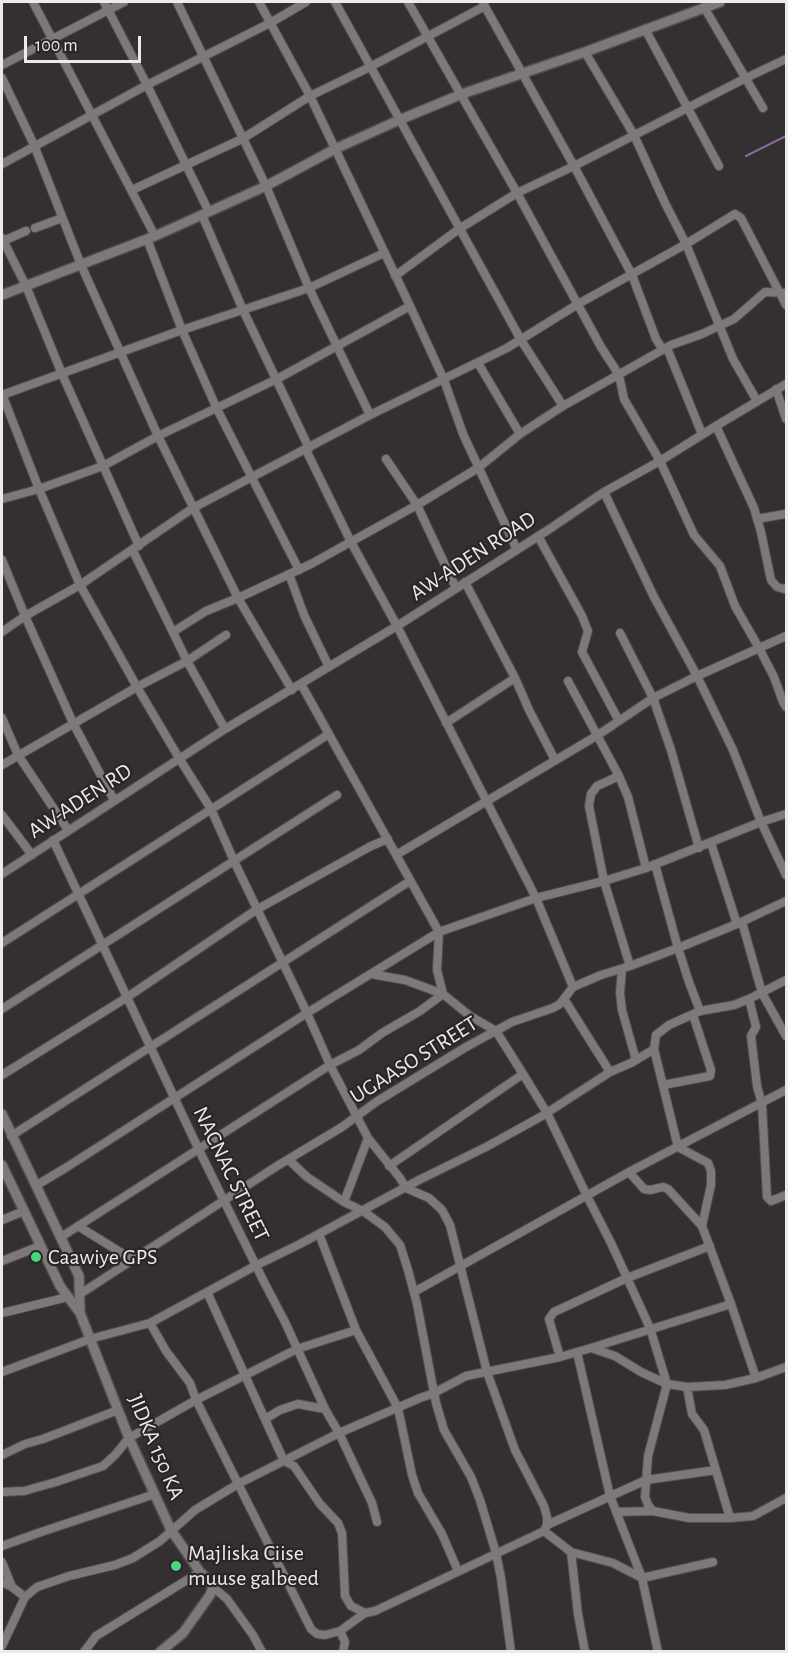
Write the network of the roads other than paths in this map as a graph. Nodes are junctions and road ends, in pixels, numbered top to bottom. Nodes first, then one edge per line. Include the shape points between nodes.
1 (33, 2) edge
2 (124, 2) edge
3 (177, 2) edge
4 (259, 2) edge
5 (306, 2) edge
6 (335, 2) edge
7 (408, 2) edge
8 (720, 2) edge
9 (483, 4) edge
10 (106, 5) edge
11 (704, 7) junction
12 (270, 23) junction
13 (645, 29) junction
14 (428, 36) junction
15 (52, 38) junction
16 (585, 52) junction
17 (203, 57) junction
18 (786, 59) edge
19 (2, 65) edge
20 (370, 67) junction
21 (522, 74) junction
22 (2, 78) edge
23 (746, 78) junction
24 (147, 85) junction
25 (462, 94) junction
26 (310, 96) junction
27 (687, 107) junction
28 (763, 108) dead end
29 (92, 115) junction
30 (399, 120) junction
31 (634, 135) junction
32 (242, 139) junction
33 (34, 145) junction
34 (335, 149) junction
35 (2, 164) edge
36 (187, 166) junction
37 (574, 166) junction
38 (719, 166) dead end
39 (266, 186) junction
40 (132, 190) junction
41 (517, 193) junction
42 (205, 213) junction
43 (62, 218) junction
44 (35, 228) dead end
45 (459, 229) junction
46 (26, 231) dead end
47 (151, 238) junction
48 (2, 239) edge
49 (686, 244) junction
50 (384, 253) junction
51 (81, 265) junction
52 (632, 274) junction
53 (395, 276) junction
54 (26, 286) junction
55 (309, 288) junction
56 (782, 292) edge
57 (2, 295) edge
58 (578, 304) junction
59 (786, 305) edge
60 (410, 306) junction
61 (243, 310) junction
62 (718, 326) junction
63 (182, 330) junction
64 (521, 340) junction
65 (337, 346) junction
66 (665, 349) junction
67 (119, 353) junction
68 (478, 363) junction
69 (63, 374) junction
70 (619, 375) junction
71 (277, 379) junction
72 (444, 380) junction
73 (786, 384) edge
74 (776, 389) junction
75 (2, 395) edge
76 (757, 401) junction
77 (564, 406) junction
78 (217, 409) junction
79 (370, 415) junction
80 (786, 419) edge
81 (716, 426) junction
82 (520, 434) junction
83 (702, 434) junction
84 (158, 436) junction
85 (307, 449) junction
86 (386, 459) dead end
87 (660, 462) junction
88 (103, 466) junction
89 (478, 468) junction
90 (252, 477) junction
91 (39, 489) junction
92 (604, 492) junction
93 (2, 499) edge
94 (417, 505) junction
95 (193, 508) junction
96 (786, 516) edge
97 (757, 519) junction
98 (538, 536) junction
99 (351, 542) junction
100 (136, 548) junction
101 (517, 550) junction
102 (2, 560) edge
103 (298, 570) junction
104 (289, 574) junction
105 (465, 582) junction
106 (80, 585) junction
107 (456, 588) junction
108 (786, 588) edge
109 (238, 598) junction
110 (25, 616) junction
111 (397, 626) junction
112 (2, 632) edge
113 (173, 632) junction
114 (620, 633) dead end
115 (226, 635) dead end
116 (786, 636) edge
117 (759, 648) junction
118 (187, 661) junction
119 (329, 667) junction
120 (697, 676) junction
121 (515, 678) junction
122 (568, 681) dead end
123 (301, 684) junction
124 (137, 687) junction
125 (292, 690) junction
126 (653, 698) junction
127 (786, 707) edge
128 (2, 718) edge
129 (619, 721) junction
130 (73, 723) junction
131 (446, 723) junction
132 (225, 729) junction
133 (329, 734) junction
134 (598, 735) junction
135 (18, 755) junction
136 (179, 758) junction
137 (555, 760) junction
138 (2, 765) edge
139 (619, 776) junction
140 (337, 795) dead end
141 (114, 800) junction
142 (487, 802) junction
143 (211, 809) junction
144 (786, 814) edge
145 (2, 815) edge
146 (762, 822) junction
147 (68, 830) junction
148 (388, 839) junction
149 (53, 840) junction
150 (711, 843) junction
151 (699, 848) junction
152 (32, 855) junction
153 (396, 855) junction
154 (234, 861) junction
155 (656, 864) junction
156 (646, 868) junction
157 (2, 874) edge
158 (786, 875) edge
159 (410, 881) junction
160 (604, 881) junction
161 (79, 894) junction
162 (536, 898) junction
163 (786, 901) edge
164 (256, 910) junction
165 (740, 923) junction
166 (439, 932) junction
167 (2, 943) edge
168 (102, 946) junction
169 (678, 948) junction
170 (282, 962) junction
171 (626, 967) junction
172 (371, 974) junction
173 (786, 980) edge
174 (573, 987) junction
175 (762, 993) junction
176 (443, 994) junction
177 (126, 998) junction
178 (564, 999) junction
179 (749, 999) junction
180 (2, 1009) edge
181 (307, 1013) junction
182 (697, 1013) junction
183 (496, 1031) junction
184 (786, 1036) edge
185 (150, 1047) junction
186 (654, 1049) junction
187 (636, 1060) junction
188 (330, 1065) junction
189 (610, 1072) junction
190 (523, 1074) junction
191 (2, 1075) edge
192 (663, 1085) junction
193 (786, 1090) edge
194 (174, 1098) junction
195 (762, 1104) junction
196 (547, 1113) junction
197 (2, 1114) edge
198 (357, 1115) junction
199 (11, 1136) junction
200 (368, 1138) junction
201 (198, 1148) junction
202 (678, 1148) junction
203 (289, 1160) junction
204 (2, 1165) edge
205 (389, 1166) junction
206 (629, 1172) junction
207 (4, 1176) edge
208 (37, 1185) junction
209 (406, 1188) junction
210 (786, 1194) edge
211 (587, 1196) junction
212 (223, 1200) junction
213 (344, 1202) junction
214 (24, 1211) junction
215 (363, 1211) junction
216 (2, 1220) edge
217 (78, 1226) junction
218 (702, 1226) junction
219 (319, 1234) junction
220 (61, 1237) junction
221 (40, 1246) junction
222 (710, 1246) junction
223 (133, 1260) junction
224 (2, 1262) edge
225 (255, 1266) junction
226 (460, 1267) junction
227 (627, 1278) junction
228 (207, 1292) junction
229 (414, 1292) junction
230 (80, 1294) junction
231 (68, 1297) junction
232 (731, 1304) junction
233 (2, 1313) edge
234 (80, 1313) junction
235 (150, 1323) junction
236 (650, 1329) junction
237 (356, 1330) junction
238 (90, 1339) junction
239 (591, 1348) junction
240 (297, 1349) junction
241 (577, 1352) junction
242 (560, 1357) junction
243 (786, 1367) edge
244 (2, 1372) edge
245 (487, 1372) junction
246 (245, 1377) junction
247 (756, 1377) junction
248 (667, 1383) junction
249 (687, 1387) junction
250 (434, 1394) junction
251 (196, 1400) junction
252 (398, 1408) junction
253 (326, 1409) junction
254 (118, 1410) junction
255 (265, 1419) junction
256 (339, 1433) junction
257 (129, 1438) junction
258 (2, 1455) edge
259 (284, 1461) junction
260 (716, 1470) junction
261 (646, 1480) junction
262 (238, 1484) junction
263 (2, 1492) edge
264 (155, 1494) junction
265 (610, 1496) junction
266 (786, 1498) edge
267 (653, 1511) junction
268 (616, 1512) junction
269 (729, 1518) junction
270 (377, 1522) dead end
271 (545, 1528) junction
272 (171, 1530) junction
273 (2, 1546) edge
274 (571, 1552) junction
275 (496, 1553) junction
276 (2, 1562) edge
277 (713, 1562) dead end
278 (458, 1571) junction
279 (200, 1572) junction
280 (642, 1578) junction
281 (2, 1582) edge
282 (12, 1587) junction
283 (213, 1587) junction
284 (25, 1597) junction
285 (365, 1612) junction
286 (340, 1631) junction
287 (2, 1646) edge
288 (84, 1652) edge
289 (160, 1652) edge
290 (262, 1652) edge
291 (343, 1652) edge
292 (511, 1652) edge
293 (585, 1652) edge
294 (658, 1652) edge

1 - 15 street
2 - 10 street
3 - 17 street
4 - 12 street
5 - 12 street
6 - 20 street
7 - 14 street
8 - 11 street
9 - 14 street
9 - 21 street
10 - 15 street
10 - 24 street
11 - 13 street
11 - 23 street
12 - 17 street
12 - 26 street
13 - 16 street
13 - 27 street
14 - 20 street
14 - 25 street
15 - 19 street
15 - 29 street
16 - 21 street
16 - 31 street
17 - 24 street
17 - 32 street
18 - 23 street
20 - 26 street
20 - 30 street
21 - 25 street
21 - 37 street
22 - 33 street
23 - 27 street
23 - 28 street
24 - 29 street
24 - 36 street
25 - 30 street
25 - 41 street
26 - 32 street
26 - 34 street
27 - 31 street
27 - 38 street
29 - 33 street
29 - 40 street
30 - 34 street
30 - 45 street
31 - 37 street
31 - 49 street
32 - 36 street
32 - 39 street
33 - 35 street
33 - 43 street
34 - 39 street
34 - 50 street
36 - 40 street
36 - 42 street
37 - 41 street
37 - 52 street
39 - 42 street
39 - 55 street
40 - 47 street
41 - 45 street
41 - 58 street
42 - 47 street
42 - 61 street
43 - 44 street
43 - 51 street
45 - 53 street
45 - 64 street
46 - 48 street
47 - 51 street
47 - 63 street
48 - 54 street
49 - 52 street
49 - 56 street via 735,214 741,218
49 - 62 street
50 - 53 street
50 - 55 street
51 - 54 street
51 - 67 street
52 - 58 street
52 - 66 street via 656,339
53 - 60 street
54 - 57 street
54 - 69 street
55 - 61 street
55 - 65 street
56 - 59 street
56 - 62 street via 765,292 742,314
58 - 64 street
58 - 70 street
60 - 65 street
60 - 72 street
61 - 63 street
61 - 71 street
62 - 66 street
62 - 76 street
63 - 67 street
63 - 78 street
64 - 68 street
64 - 77 street
65 - 71 street
65 - 79 street
66 - 70 street
66 - 83 street
67 - 69 street
67 - 84 street
68 - 72 street
68 - 82 street
69 - 75 street
69 - 88 street
70 - 77 street
70 - 87 street via 624,399
71 - 78 street
71 - 85 street
72 - 79 street
72 - 89 street
73 - 74 street, AW-ADEN ROAD
74 - 76 street, AW-ADEN ROAD
74 - 80 street
75 - 91 street
76 - 81 street, AW-ADEN ROAD
77 - 82 street
78 - 84 street
78 - 90 street
79 - 85 street
81 - 83 street, AW-ADEN ROAD
81 - 97 street
82 - 89 street
83 - 87 street, AW-ADEN ROAD
84 - 88 street
84 - 95 street
85 - 90 street
85 - 99 street
86 - 94 street
87 - 92 street, AW-ADEN ROAD
87 - 117 street via 694,535 720,566 735,606
88 - 91 street
88 - 100 street
89 - 94 street
89 - 101 street
90 - 95 street
90 - 103 street
91 - 93 street
91 - 106 street
92 - 98 street, AW-ADEN ROAD
92 - 120 street
94 - 99 street
94 - 107 street
95 - 100 street
95 - 109 street
96 - 97 street
97 - 108 street via 771,580 777,587
98 - 101 street, AW-ADEN ROAD
98 - 129 street via 582,615 588,631 582,652
99 - 103 street
99 - 111 street
100 - 106 street
100 - 113 street
101 - 105 street, AW-ADEN ROAD
102 - 110 street
103 - 104 street
104 - 109 street
104 - 119 street
105 - 107 street, AW-ADEN ROAD
105 - 121 street
106 - 110 street
106 - 124 street
107 - 111 street, AW-ADEN ROAD
109 - 113 street via 206,611
109 - 125 street
110 - 112 street
110 - 130 street
111 - 119 street, AW-ADEN ROAD
111 - 131 street
113 - 118 street
114 - 126 street
115 - 118 street
116 - 117 street
117 - 120 street
117 - 127 street
118 - 124 street
118 - 132 street
119 - 123 street, AW-ADEN ROAD
120 - 126 street
120 - 146 street
121 - 131 street
121 - 137 street
122 - 134 street
123 - 125 street, AW-ADEN ROAD
123 - 133 street
124 - 130 street
124 - 136 street
125 - 132 street, AW-ADEN ROAD
126 - 129 street
126 - 151 street
128 - 135 street
129 - 134 street
130 - 135 street
130 - 141 street
131 - 142 street
132 - 136 street, AW-ADEN ROAD
133 - 143 street
133 - 148 street
134 - 137 street
134 - 139 street
135 - 138 street
135 - 147 street
136 - 141 street, AW-ADEN RD
136 - 143 street
137 - 142 street
139 - 156 street
139 - 160 street via 597,786 589,806
140 - 154 street
141 - 147 street, AW-ADEN RD
142 - 153 street
142 - 162 street
143 - 154 street
143 - 161 street
144 - 146 street
145 - 152 street
146 - 150 street
146 - 158 street
147 - 149 street, AW-ADEN RD
148 - 153 street
148 - 164 street
149 - 152 street, AW-ADEN RD
149 - 161 street, NACNAC STREET
150 - 151 street
150 - 165 street
151 - 155 street
152 - 157 street, AW-ADEN RD
153 - 159 street
154 - 164 street
154 - 168 street
155 - 156 street
155 - 169 street
156 - 160 street
159 - 166 street
159 - 170 street
160 - 162 street
160 - 171 street
161 - 167 street
161 - 168 street, NACNAC STREET
162 - 166 street
162 - 174 street
163 - 165 street, UGAASO STREET
164 - 170 street
164 - 177 street
165 - 169 street, UGAASO STREET
165 - 175 street
166 - 172 street
166 - 176 street via 437,970
168 - 177 street, NACNAC STREET
168 - 180 street
169 - 171 street, UGAASO STREET
169 - 182 street
170 - 181 street
170 - 185 street
171 - 174 street, UGAASO STREET
171 - 187 street via 620,993
172 - 176 street via 405,980
172 - 181 street
173 - 175 street
174 - 178 street, UGAASO STREET
175 - 179 street
175 - 184 street
176 - 183 street
176 - 188 street
177 - 185 street, NACNAC STREET
177 - 191 street
178 - 183 street, UGAASO STREET via 553,1008
178 - 189 street
179 - 182 street
179 - 195 street via 756,1027 751,1036
181 - 188 street
181 - 194 street
182 - 186 street via 662,1029 656,1035
182 - 192 street via 710,1076
183 - 190 street
183 - 198 street, UGAASO STREET
185 - 194 street, NACNAC STREET
185 - 199 street
186 - 187 street
186 - 192 street
187 - 189 street
188 - 198 street
188 - 201 street
189 - 196 street
190 - 196 street
190 - 205 street
192 - 202 street
193 - 195 street
194 - 201 street, NACNAC STREET
194 - 208 street
195 - 202 street
195 - 210 street via 767,1197 771,1201
196 - 209 street
196 - 211 street
197 - 199 street
198 - 200 street
198 - 203 street, UGAASO STREET
199 - 208 street
200 - 205 street
200 - 213 street
201 - 212 street, NACNAC STREET
201 - 217 street
202 - 206 street
202 - 218 street via 708,1162 711,1171
203 - 212 street, UGAASO STREET
203 - 213 street
204 - 207 street
205 - 209 street
206 - 211 street
206 - 218 street via 644,1189 668,1189
207 - 214 street
208 - 220 street
209 - 215 street
209 - 226 street via 429,1198 442,1210 450,1225
211 - 226 street
211 - 227 street
212 - 223 street, UGAASO STREET
212 - 225 street, NACNAC STREET
213 - 215 street
214 - 216 street
214 - 221 street
215 - 219 street
215 - 229 street via 385,1227 400,1245
217 - 220 street
217 - 223 street
218 - 222 street
219 - 225 street
219 - 237 street
220 - 230 street via 79,1276
221 - 224 street
221 - 231 street
222 - 227 street
222 - 232 street
223 - 230 street, UGAASO STREET
225 - 228 street
225 - 240 street, NACNAC STREET
226 - 229 street
226 - 245 street
227 - 236 street
227 - 242 street via 554,1312 549,1320
228 - 235 street
228 - 246 street
229 - 250 street
230 - 234 street
231 - 233 street
231 - 234 street
232 - 236 street
232 - 247 street
234 - 238 street, JIDKA 150 KA
235 - 238 street
235 - 251 street via 190,1383
236 - 239 street
236 - 248 street
237 - 240 street
237 - 252 street
238 - 244 street
238 - 254 street, JIDKA 150 KA
239 - 241 street
239 - 248 street
240 - 246 street
240 - 253 street, NACNAC STREET
241 - 242 street
241 - 265 street
242 - 245 street
243 - 247 street
245 - 250 street via 466,1376
245 - 271 street via 514,1449 544,1506
246 - 251 street
246 - 255 street
247 - 249 street via 725,1385
248 - 249 street
248 - 261 street via 648,1455
249 - 260 street via 692,1414 704,1430
250 - 252 street
250 - 275 street via 444,1431 480,1500
251 - 257 street
251 - 262 street
252 - 256 street
252 - 278 street via 418,1493
253 - 255 street via 298,1404
253 - 256 street, NACNAC STREET
254 - 257 street, JIDKA 150 KA
254 - 258 street
255 - 259 street
256 - 259 street
256 - 270 street, NACNAC STREET
257 - 263 street via 103,1466 24,1491
257 - 264 street, JIDKA 150 KA
259 - 262 street
259 - 285 street via 294,1466 338,1523 342,1533 345,1596 351,1606
260 - 261 street
260 - 269 street
261 - 265 street
261 - 267 street via 645,1497
262 - 272 street
262 - 286 street via 311,1629 325,1635
264 - 272 street, JIDKA 150 KA
264 - 273 street
265 - 268 street
265 - 271 street
266 - 269 street via 753,1516
267 - 268 street
267 - 269 street via 689,1518
268 - 280 street
271 - 274 street
271 - 275 street
272 - 279 street, JIDKA 150 KA
272 - 284 street via 133,1558 69,1575 37,1587
274 - 280 street via 613,1563
274 - 293 street
275 - 278 street
275 - 292 street
276 - 282 street
277 - 280 street
278 - 285 street via 375,1611
279 - 283 street, JIDKA 150 KA
279 - 288 street via 96,1636
280 - 294 street
281 - 282 street
282 - 284 street
283 - 289 street via 183,1633
283 - 290 street via 227,1599
284 - 287 street
285 - 286 street
286 - 291 street via 345,1642

